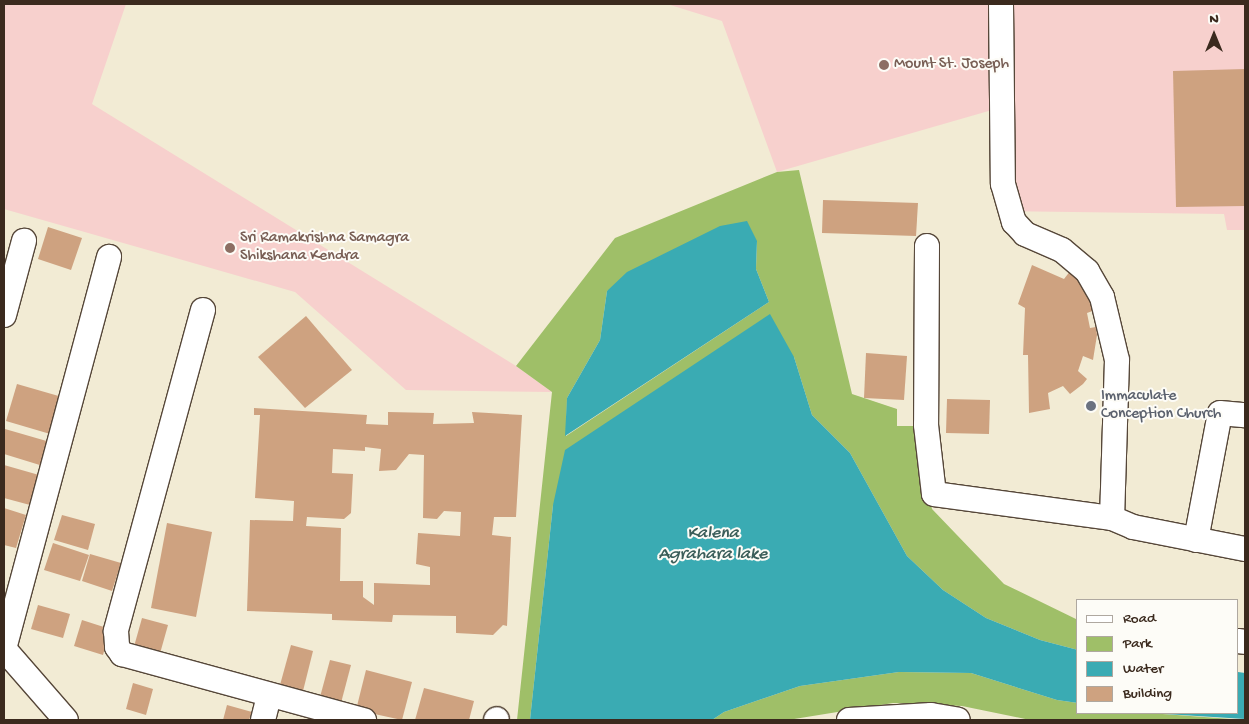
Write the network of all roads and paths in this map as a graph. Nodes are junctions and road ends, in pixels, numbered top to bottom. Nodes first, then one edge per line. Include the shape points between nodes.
1 (1001, 4) edge
2 (24, 241) dead end
3 (927, 246) dead end
4 (108, 257) dead end
5 (203, 310) dead end
6 (4, 315) edge
7 (1245, 415) edge
8 (1112, 518) junction
9 (1196, 540) junction
10 (1245, 550) edge
11 (4, 649) edge
12 (269, 696) junction
13 (55, 715) edge
14 (263, 720) edge
15 (364, 720) edge
16 (849, 720) edge
17 (958, 720) edge

1 - 8 street via 1003,184 1014,222 1025,234 1062,250 1087,271 1102,297 1118,360
2 - 6 street
3 - 8 street via 926,425 934,494
4 - 11 street
5 - 12 street via 116,631 116,647 122,654
7 - 9 street via 1220,413
8 - 9 street via 1133,527
9 - 10 street
11 - 13 street
12 - 14 street
12 - 15 street
16 - 17 street via 930,715

